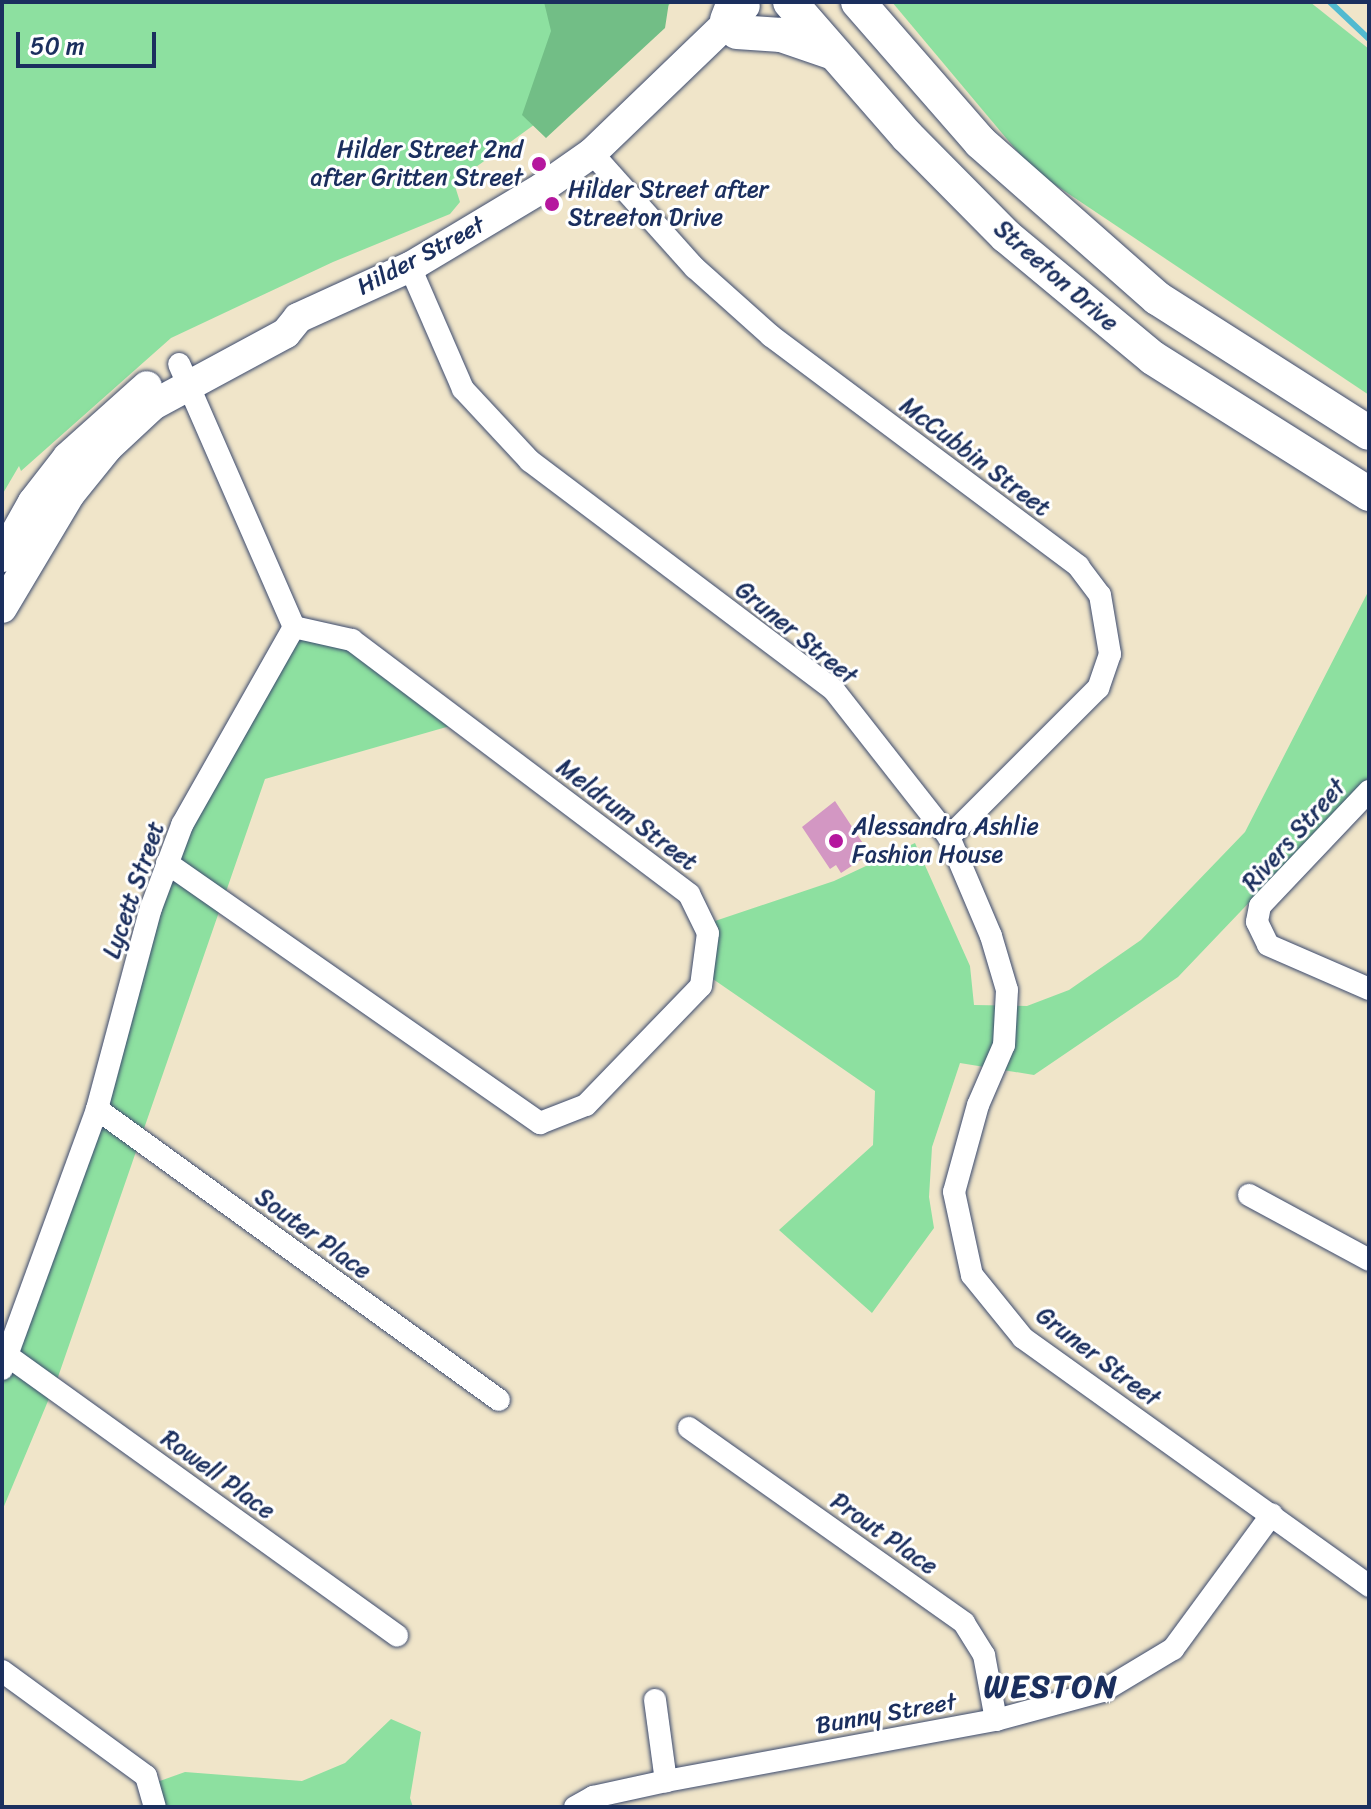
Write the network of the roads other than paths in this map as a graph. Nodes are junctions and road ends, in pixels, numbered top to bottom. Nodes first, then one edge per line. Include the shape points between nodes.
1 (768, 2) edge
2 (790, 2) edge
3 (858, 2) edge
4 (737, 14) edge
5 (835, 53) junction
6 (592, 153) junction
7 (410, 267) junction
8 (184, 373) junction
9 (1369, 433) edge
10 (1369, 494) edge
11 (2, 557) edge
12 (2, 608) edge
13 (294, 627) junction
14 (1369, 791) edge
15 (949, 837) junction
16 (167, 863) junction
17 (1369, 989) edge
18 (97, 1109) junction
19 (1249, 1195) dead end
20 (1369, 1260) edge
21 (5, 1362) edge
22 (499, 1400) dead end
23 (689, 1428) dead end
24 (1272, 1514) junction
25 (1369, 1586) edge
26 (397, 1636) dead end
27 (2, 1671) edge
28 (655, 1700) dead end
29 (996, 1720) junction
30 (666, 1781) junction
31 (155, 1807) edge
32 (575, 1807) edge

1 - 4 street, Hilder Street
2 - 5 main road, Streeton Drive
3 - 9 main road, Streeton Drive via 980,142 1157,298
4 - 5 main road
4 - 6 street, Hilder Street via 699,64 688,65
5 - 10 main road, Streeton Drive via 1006,236 1153,358
6 - 7 street, Hilder Street
6 - 15 street, McCubbin Street via 695,268 771,336 1078,566 1100,595 1110,654 1098,688
7 - 8 street, Hilder Street via 298,318 280,316
7 - 15 street, Gruner Street via 463,389 530,461 833,689
8 - 11 street, Hilder Street via 108,417 68,457 33,502
8 - 12 street, Hilder Street via 108,447 40,538
8 - 13 street
13 - 16 street, Lycett Street via 182,825
13 - 16 street, Meldrum Street via 352,640 689,894 708,933 701,986 586,1105 540,1123
14 - 17 street, Rivers Street via 1260,906 1257,922 1268,945
15 - 24 street, Gruner Street via 991,936 1007,990 1004,1045 978,1105 954,1192 972,1275 1023,1338
16 - 18 street, Lycett Street
18 - 21 street, Lycett Street
18 - 22 street, Souter Place
19 - 20 street
21 - 26 street, Rowell Place
23 - 29 street, Prout Place via 964,1623 984,1655
24 - 25 street, Gruner Street
24 - 29 street, Bunny Street via 1173,1649 1103,1691
27 - 31 street via 146,1776
28 - 30 street
29 - 30 street, Bunny Street
30 - 32 street, Bunny Street via 593,1797

